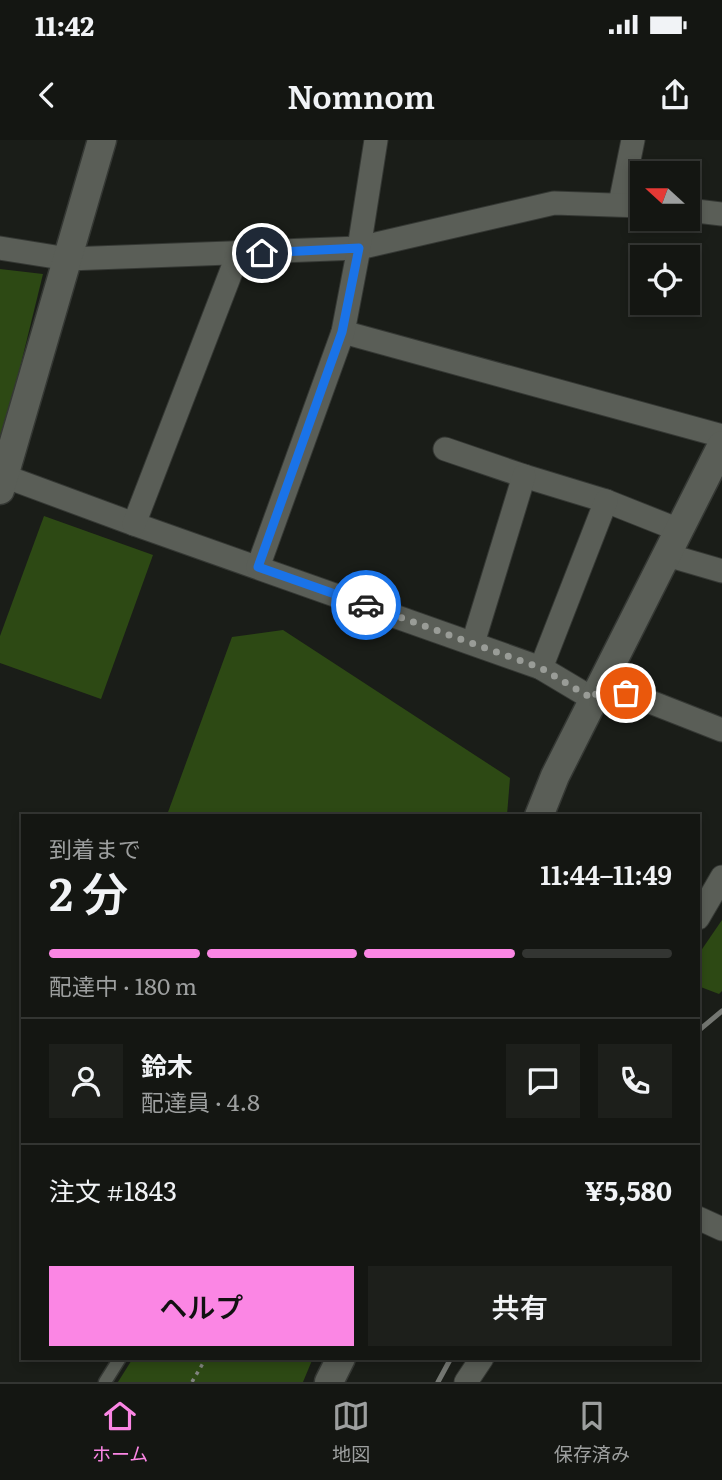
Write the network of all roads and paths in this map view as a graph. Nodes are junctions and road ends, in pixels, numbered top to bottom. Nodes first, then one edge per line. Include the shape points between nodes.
1 (102, 140) edge
2 (376, 140) edge
3 (633, 140) edge
4 (632, 161) edge
5 (630, 205) edge
6 (700, 211) edge
7 (722, 214) edge
8 (0, 248) edge
9 (359, 248) junction
10 (238, 254) junction
11 (68, 259) junction
12 (342, 332) junction
13 (722, 436) edge
14 (722, 446) edge
15 (445, 449) dead end
16 (524, 476) junction
17 (1, 480) edge
18 (606, 501) junction
19 (134, 524) junction
20 (673, 543) junction
21 (258, 567) junction
22 (722, 571) edge
23 (473, 643) junction
24 (541, 668) junction
25 (598, 691) junction
26 (722, 730) edge
27 (540, 814) edge
28 (722, 877) edge
29 (700, 915) edge
30 (700, 1219) edge
31 (722, 1229) edge
32 (119, 1360) edge
33 (205, 1360) edge
34 (340, 1360) edge
35 (481, 1360) edge
36 (105, 1382) edge
37 (192, 1382) edge
38 (329, 1382) edge
39 (466, 1382) edge

1 - 11 street
2 - 9 street
3 - 4 street
5 - 9 street via 554,203
6 - 7 street
8 - 11 street
9 - 10 street
9 - 12 street
10 - 11 street
10 - 19 street
11 - 17 street
12 - 13 street
12 - 21 street
14 - 20 street
15 - 16 street
16 - 18 street
16 - 23 street
17 - 19 street
18 - 20 street
18 - 24 street
19 - 21 street
20 - 22 street
20 - 25 street
21 - 23 street
23 - 24 street
24 - 25 street
25 - 26 street
25 - 27 street
28 - 29 street
30 - 31 street
32 - 36 lane
33 - 37 path
34 - 38 street
35 - 39 street

